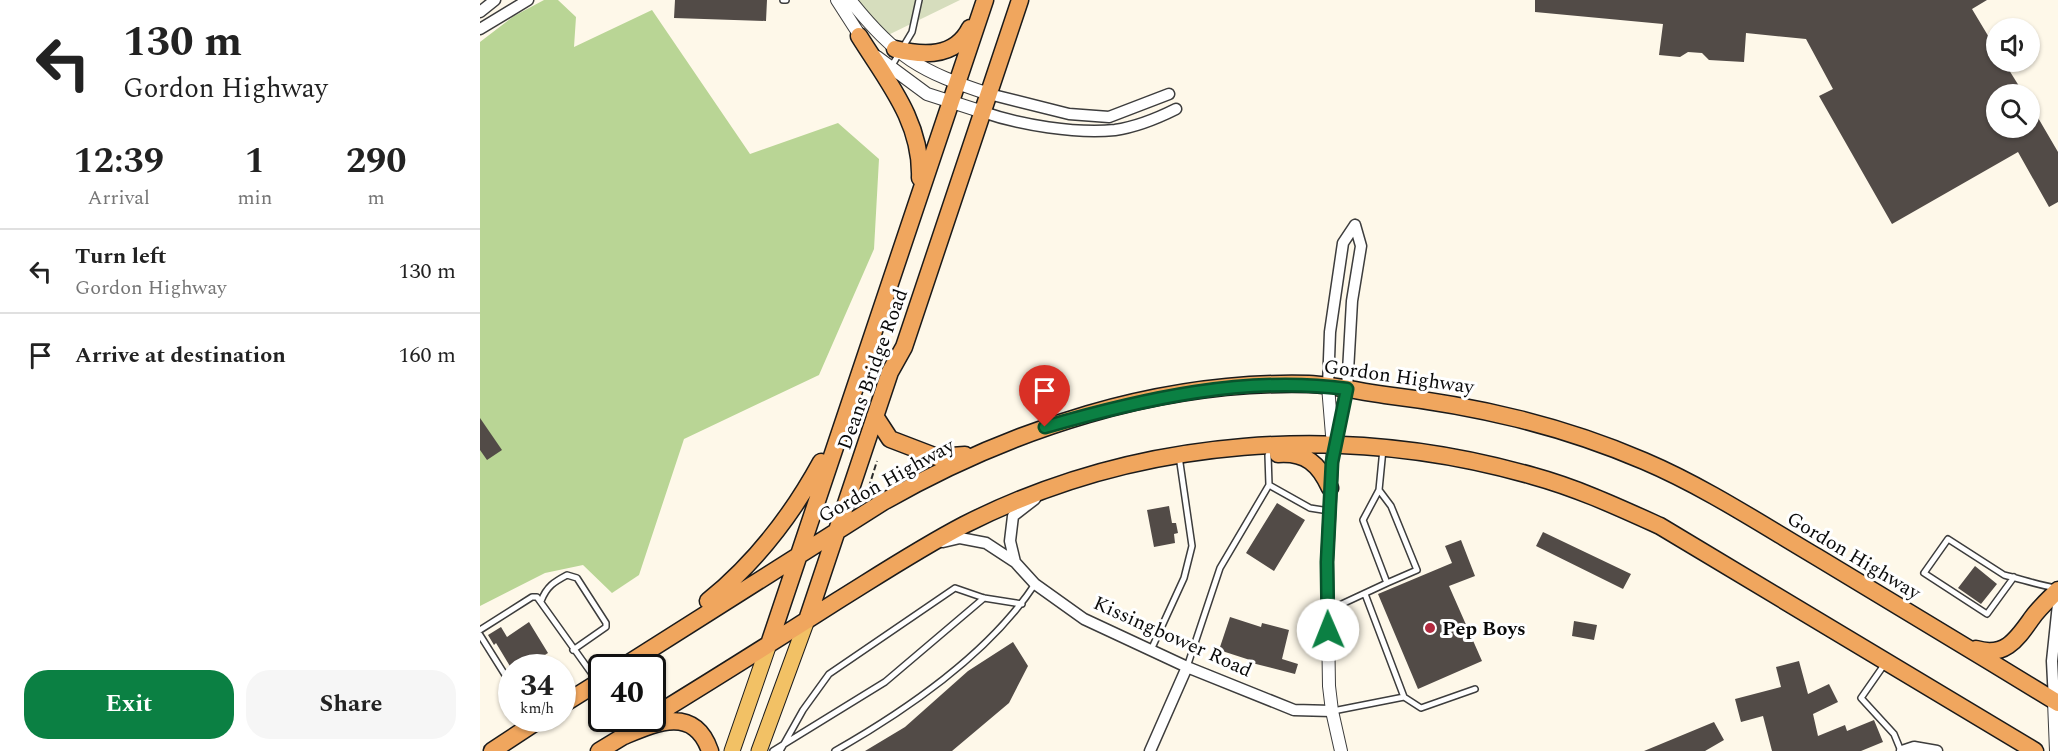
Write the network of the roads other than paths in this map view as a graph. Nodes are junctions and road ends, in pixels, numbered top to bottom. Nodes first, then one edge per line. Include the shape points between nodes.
1 (495, 0) edge
2 (528, 0) edge
3 (837, 0) edge
4 (850, 0) edge
5 (919, 0) edge
6 (1020, 0) edge
7 (984, 2) edge
8 (480, 12) edge
9 (480, 29) edge
10 (859, 36) joint
11 (899, 51) junction
12 (887, 71) junction
13 (956, 83) junction
14 (989, 94) junction
15 (1169, 94) dead end
16 (950, 102) junction
17 (1176, 109) dead end
18 (983, 112) junction
19 (917, 206) junction
20 (1328, 386) junction
21 (1347, 389) junction
22 (875, 416) junction
23 (845, 419) junction
24 (1333, 445) junction
25 (1383, 447) junction
26 (983, 451) junction
27 (1178, 455) junction
28 (1268, 455) junction
29 (1269, 485) junction
30 (1330, 488) junction
31 (1048, 490) junction
32 (1379, 490) junction
33 (1329, 511) junction
34 (837, 531) junction
35 (926, 546) junction
36 (798, 555) junction
37 (1015, 562) junction
38 (2014, 577) junction
39 (1387, 583) junction
40 (1035, 584) junction
41 (2058, 589) edge
42 (1365, 594) junction
43 (984, 598) junction
44 (541, 601) junction
45 (1022, 604) junction
46 (2058, 604) edge
47 (1328, 611) junction
48 (807, 620) junction
49 (480, 630) edge
50 (480, 635) edge
51 (1959, 643) junction
52 (769, 644) junction
53 (573, 650) junction
54 (1151, 650) junction
55 (640, 654) edge
56 (641, 654) edge
57 (1887, 661) junction
58 (498, 664) edge
59 (1187, 666) junction
60 (588, 667) edge
61 (1475, 689) dead end
62 (1404, 697) junction
63 (2056, 702) edge
64 (666, 709) edge
65 (1332, 711) junction
66 (519, 732) edge
67 (630, 732) edge
68 (624, 736) junction
69 (781, 749) edge
70 (492, 751) edge
71 (599, 751) edge
72 (710, 751) edge
73 (732, 751) edge
74 (759, 751) edge
75 (773, 751) edge
76 (835, 751) edge
77 (1150, 751) edge
78 (1341, 751) edge
79 (1901, 751) edge
80 (1937, 751) edge
81 (2035, 751) edge
82 (2056, 751) edge

1 - 8 street
2 - 9 street
3 - 10 street
4 - 11 street via 882,38
5 - 11 lane via 916,18
6 - 14 highway, Deans Bridge Road
7 - 11 highway via 966,36 954,47 935,53
7 - 13 highway, Deans Bridge Road
10 - 12 highway
11 - 12 lane
11 - 13 street via 939,77
12 - 16 street
12 - 19 highway via 914,128 920,155
13 - 14 street
13 - 16 highway, Deans Bridge Road
14 - 15 street via 1069,114 1110,117
14 - 18 highway, Deans Bridge Road
16 - 18 street
16 - 19 highway, Deans Bridge Road
17 - 18 street via 1135,125 1097,130 1030,123
18 - 22 highway, Deans Bridge Road via 904,347 890,372
19 - 23 highway, Deans Bridge Road
20 - 21 highway, Gordon Highway
20 - 21 street via 1330,332 1343,243 1354,225 1361,246 1352,301
20 - 24 street
20 - 26 highway, Gordon Highway via 1220,389 1134,403 1045,427
21 - 24 street
21 - 51 highway, Gordon Highway via 1498,412 1583,437 1646,462 1726,502
22 - 26 highway via 890,439 937,456 953,458
22 - 34 highway, Deans Bridge Road
23 - 36 highway, Deans Bridge Road
23 - 55 highway via 796,505 737,578
24 - 25 highway
24 - 27 highway via 1267,445
24 - 30 street
25 - 32 lane
25 - 57 highway via 1491,465 1598,498 1698,547
26 - 34 highway, Gordon Highway via 923,479
27 - 28 highway
27 - 31 highway via 1091,475
27 - 54 lane via 1192,546 1184,578
28 - 29 lane
28 - 30 highway via 1291,453 1315,463
29 - 33 lane via 1310,508
29 - 59 lane via 1220,568
30 - 33 street
31 - 35 highway via 986,515
31 - 37 street via 1013,516 1010,541
32 - 39 lane via 1363,520
32 - 39 lane via 1391,506 1417,570
33 - 47 street
34 - 36 highway, Gordon Highway
34 - 48 highway, Deans Bridge Road
35 - 37 street, Kissingbower Road via 969,539 986,543
35 - 48 highway
36 - 52 highway, Deans Bridge Road
36 - 56 highway, Gordon Highway
37 - 40 street, Kissingbower Road
38 - 38 lane via 2004,575 1948,539 1924,573 1987,614
38 - 41 lane
39 - 42 lane
40 - 45 lane
40 - 54 street, Kissingbower Road via 1084,619
41 - 51 highway via 2008,646 1987,652
42 - 47 lane
42 - 62 lane
43 - 45 lane
43 - 69 lane via 885,682
43 - 69 lane via 955,588 829,674
44 - 49 lane via 532,597
44 - 53 lane
44 - 53 lane via 547,587 567,575 577,578 583,587 606,627
45 - 76 lane via 969,658 880,726
46 - 63 street via 2052,662
47 - 65 street
48 - 52 highway
48 - 74 main road, Deans Bridge Road
50 - 58 lane
51 - 63 highway, Gordon Highway
52 - 64 highway
52 - 73 main road, Deans Bridge Road
53 - 60 lane
54 - 59 street, Kissingbower Road
57 - 79 lane via 1861,698 1894,734
57 - 81 highway
59 - 65 street, Kissingbower Road via 1294,710
59 - 77 street
61 - 62 lane via 1421,708
62 - 65 lane
63 - 82 street
65 - 78 street
66 - 70 highway
67 - 68 highway
68 - 71 highway
68 - 72 highway via 669,720 690,726
69 - 75 lane
79 - 80 street via 1914,747

